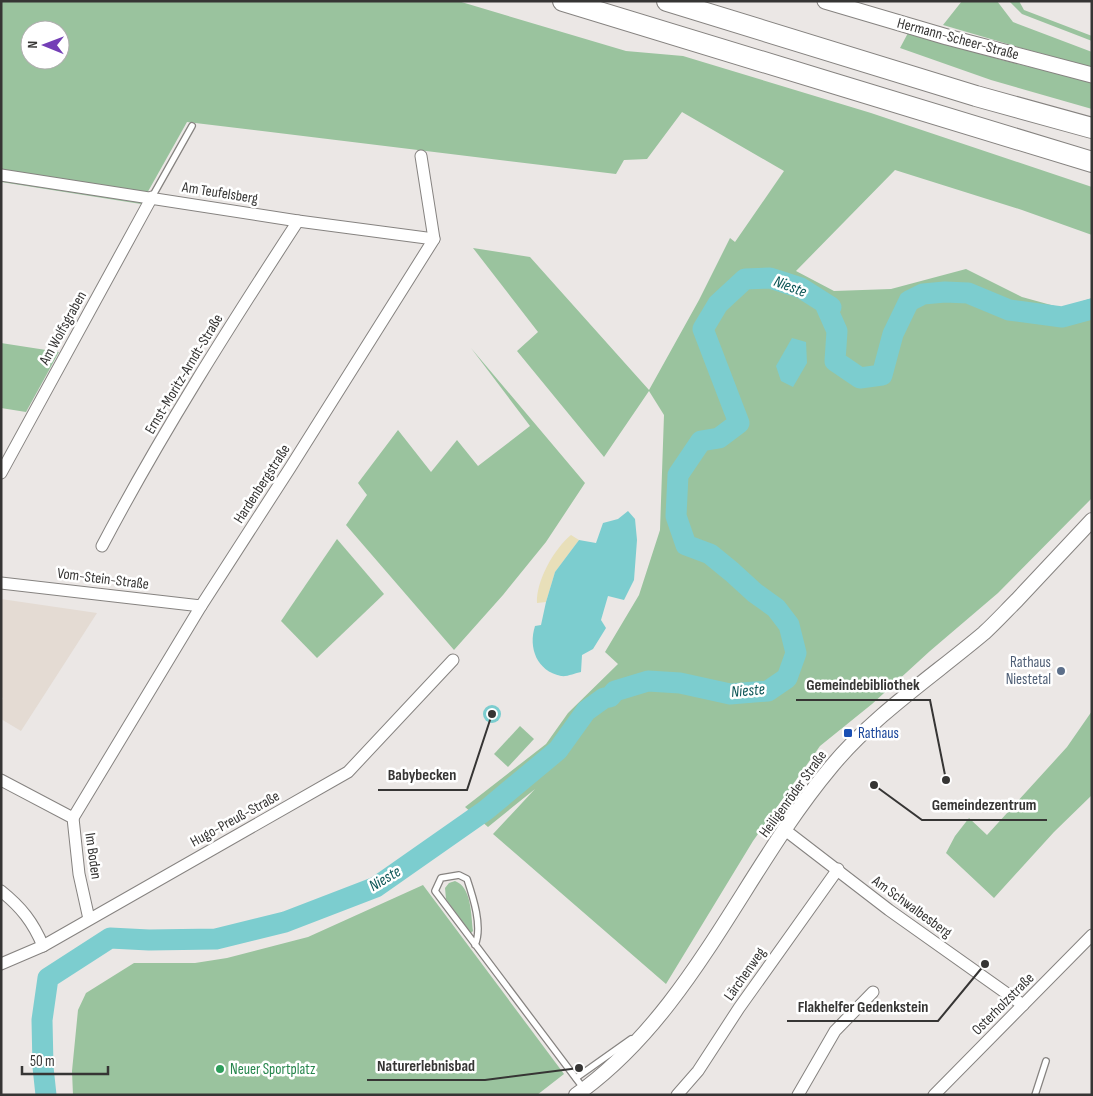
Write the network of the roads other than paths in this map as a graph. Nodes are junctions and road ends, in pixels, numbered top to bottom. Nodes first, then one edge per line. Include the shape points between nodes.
1 (563, 1) edge
2 (667, 1) edge
3 (825, 1) edge
4 (1092, 75) edge
5 (192, 126) dead end
6 (1092, 128) edge
7 (421, 156) dead end
8 (1092, 162) edge
9 (1, 175) edge
10 (152, 198) junction
11 (298, 221) junction
12 (434, 240) junction
13 (1, 473) edge
14 (1092, 520) edge
15 (102, 546) dead end
16 (1, 583) edge
17 (201, 606) junction
18 (453, 660) dead end
19 (1, 780) edge
20 (73, 818) junction
21 (785, 830) junction
22 (838, 870) junction
23 (1, 891) edge
24 (89, 919) junction
25 (1092, 935) edge
26 (475, 945) junction
27 (43, 946) junction
28 (1, 964) edge
29 (873, 992) dead end
30 (1023, 1005) junction
31 (1046, 1061) dead end
32 (579, 1087) edge
33 (677, 1095) edge
34 (798, 1095) edge
35 (934, 1095) edge
36 (1036, 1095) edge

1 - 8 highway
2 - 6 highway via 976,96
3 - 4 main road, Hermann-Scheer-Straße
5 - 10 lane
7 - 12 street
9 - 10 street, Am Teufelsberg
10 - 11 street, Am Teufelsberg
10 - 13 street, Am Wolfsgraben
11 - 12 street, Am Teufelsberg
11 - 15 street, Ernst-Moritz-Arndt-Straße via 217,345
12 - 17 street, Hardenbergstraße
14 - 21 street, Heiligenröder Straße via 986,631 860,736 832,765
16 - 17 street, Vom-Stein-Straße
17 - 20 street, Hardenbergstraße
18 - 24 street, Hugo-Preuß-Straße via 348,772
19 - 20 street, Im Boden
20 - 24 street, Im Boden via 79,874
21 - 22 street, Am Schwalbesberg
21 - 32 street, Heiligenröder Straße via 692,970 647,1031 614,1064
22 - 30 street, Am Schwalbesberg
22 - 33 street, Lärchenweg via 739,1008 698,1072
23 - 27 street via 19,905 36,929
24 - 27 street, Hugo-Preuß-Straße
25 - 30 street, Osterholzstraße
26 - 26 lane via 435,891 441,878 459,875 467,879 474,899 479,936
26 - 32 lane
27 - 28 street, Hugo-Preuß-Straße
29 - 34 street via 835,1031
30 - 35 street, Osterholzstraße
31 - 36 lane

